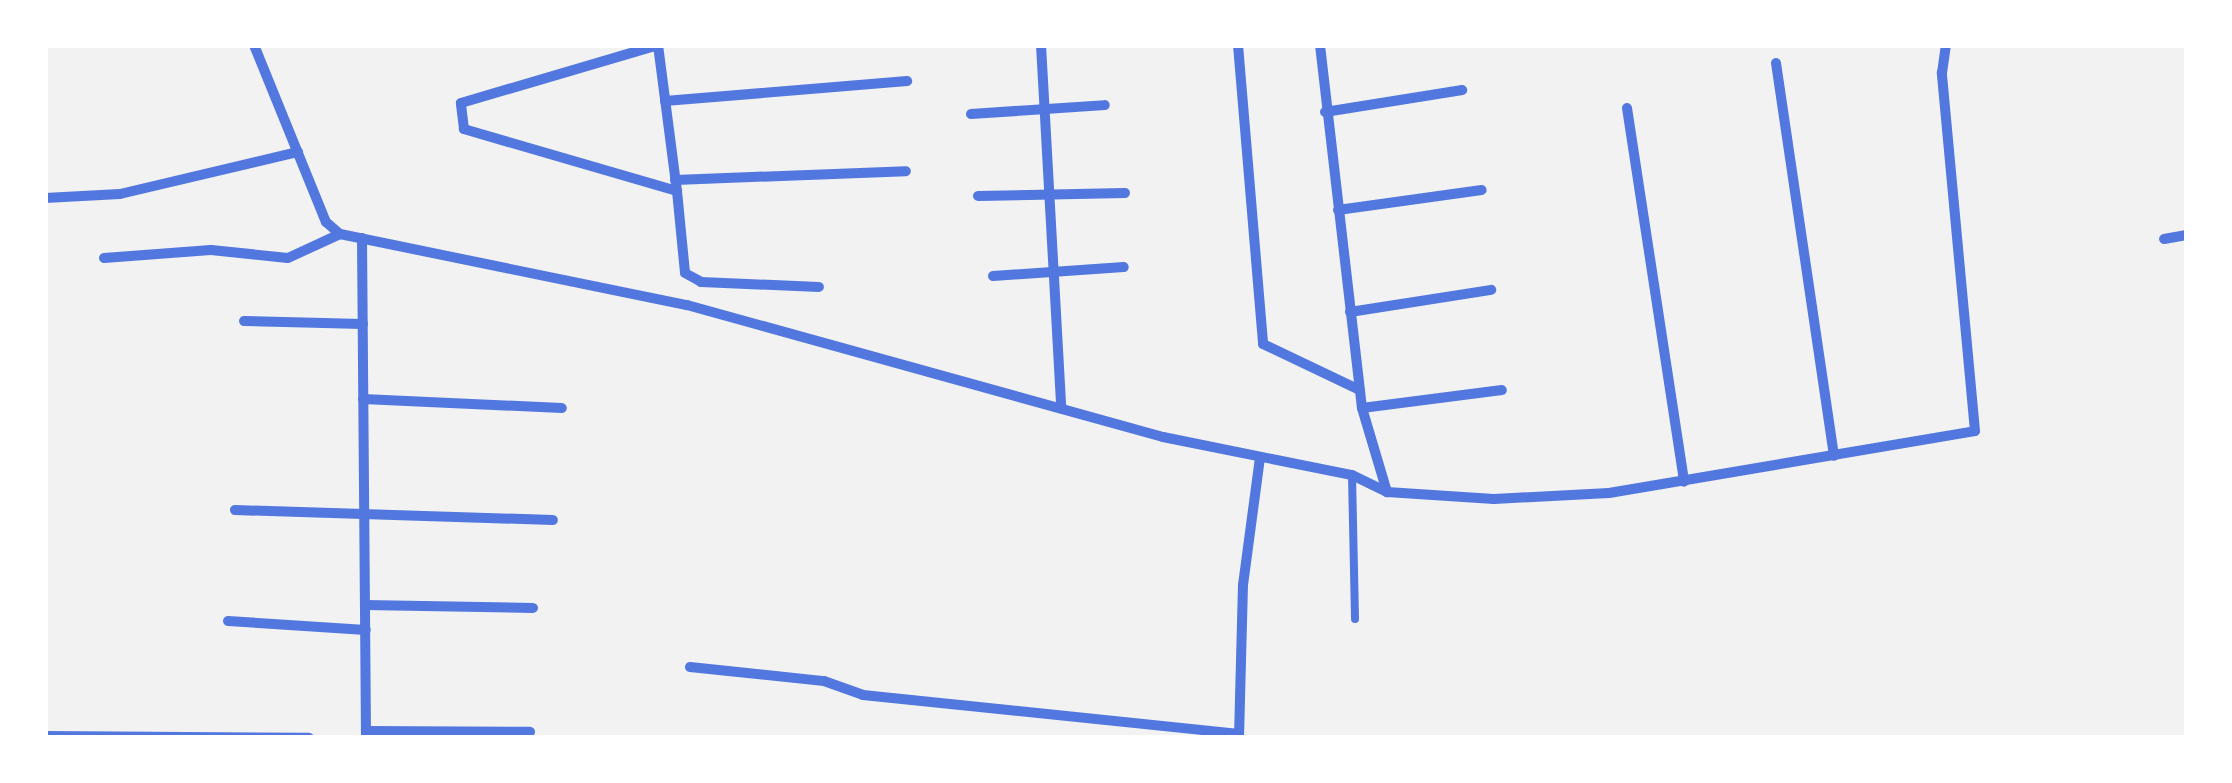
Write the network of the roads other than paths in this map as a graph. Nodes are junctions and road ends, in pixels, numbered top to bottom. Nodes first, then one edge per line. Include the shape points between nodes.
1 (254, 45) edge
2 (1041, 45) edge
3 (1238, 45) edge
4 (1320, 45) edge
5 (1946, 45) edge
6 (1776, 64) dead end
7 (907, 81) dead end
8 (1462, 90) dead end
9 (664, 101) junction
10 (1106, 105) dead end
11 (1627, 108) dead end
12 (1044, 110) junction
13 (1325, 112) junction
14 (972, 114) dead end
15 (298, 152) junction
16 (906, 171) dead end
17 (676, 186) junction
18 (1482, 190) dead end
19 (1049, 193) junction
20 (1125, 193) dead end
21 (978, 196) dead end
22 (45, 198) edge
23 (1338, 210) junction
24 (340, 234) junction
25 (2187, 234) edge
26 (362, 238) junction
27 (2164, 238) dead end
28 (104, 258) dead end
29 (1124, 267) dead end
30 (1054, 272) junction
31 (992, 276) dead end
32 (819, 287) dead end
33 (1491, 290) dead end
34 (1350, 312) junction
35 (244, 321) dead end
36 (362, 324) junction
37 (1360, 390) junction
38 (1502, 390) dead end
39 (363, 400) junction
40 (562, 408) dead end
41 (1062, 408) junction
42 (1362, 408) junction
43 (1834, 456) junction
44 (1260, 457) junction
45 (1352, 475) junction
46 (1684, 482) junction
47 (1387, 492) junction
48 (235, 510) dead end
49 (364, 514) junction
50 (553, 520) dead end
51 (365, 605) junction
52 (532, 608) dead end
53 (1355, 619) dead end
54 (228, 621) dead end
55 (366, 630) junction
56 (690, 668) dead end
57 (530, 732) dead end
58 (366, 734) edge
59 (45, 736) edge
60 (1239, 736) edge
61 (309, 738) edge

1 - 15 street
2 - 12 street
3 - 37 street via 1262,344
4 - 13 street
5 - 43 street via 1942,72 1975,431
6 - 43 street
7 - 9 street
8 - 13 street
9 - 17 street
9 - 17 street via 658,45 469,98 458,120 464,129
10 - 12 street
11 - 46 street
12 - 14 street
12 - 19 street
13 - 23 street
15 - 22 street via 120,194
15 - 24 street via 326,222
16 - 17 street
17 - 32 street via 689,278
18 - 23 street
19 - 20 street
19 - 21 street
19 - 30 street
23 - 34 street
24 - 26 street
24 - 28 street via 288,258 211,250
25 - 27 street
26 - 36 street
26 - 41 street via 688,305
29 - 30 street
30 - 31 street
30 - 41 street
33 - 34 street
34 - 37 street
35 - 36 street
36 - 39 street
37 - 42 street
38 - 42 street
39 - 40 street
39 - 49 street
41 - 44 street
42 - 47 street
43 - 46 street
44 - 45 street
44 - 60 street via 1243,585
45 - 47 street
45 - 53 lane
46 - 47 street via 1494,499
48 - 49 street
49 - 50 street
49 - 51 street
51 - 52 street
51 - 55 street
54 - 55 street
55 - 58 street
56 - 60 street via 824,681 862,695
57 - 58 street
59 - 61 street

